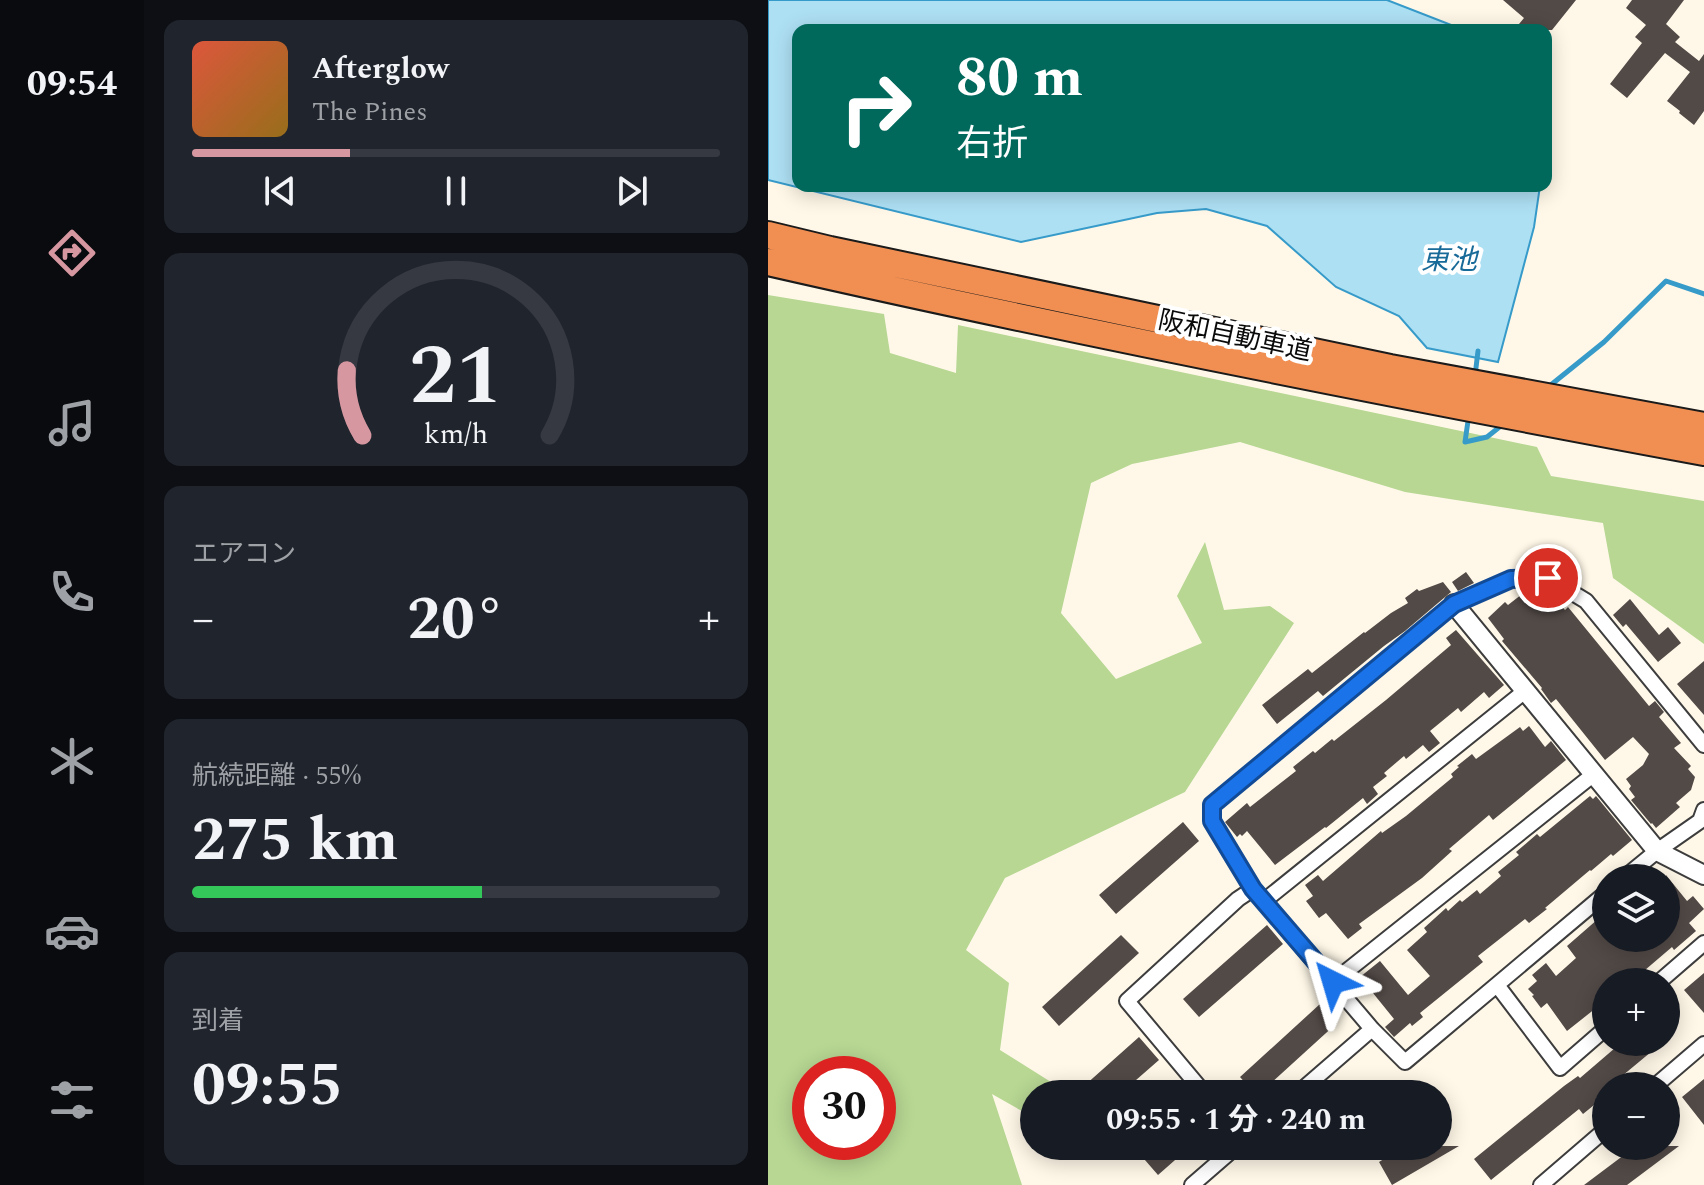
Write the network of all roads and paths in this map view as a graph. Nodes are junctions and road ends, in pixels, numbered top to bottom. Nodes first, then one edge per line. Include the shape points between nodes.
1 (768, 235) edge
2 (768, 262) edge
3 (1386, 380) junction
4 (1535, 408) junction
5 (1704, 426) edge
6 (1704, 452) edge
7 (1454, 604) junction
8 (1525, 691) junction
9 (1704, 745) edge
10 (1594, 774) junction
11 (1704, 810) edge
12 (1657, 851) junction
13 (1641, 864) edge
14 (1704, 875) edge
15 (1253, 889) junction
16 (1264, 901) junction
17 (1592, 905) edge
18 (1704, 943) edge
19 (1675, 968) edge
20 (1333, 982) junction
21 (1497, 985) junction
22 (1372, 1029) junction
23 (1592, 1040) edge
24 (1704, 1044) edge
25 (1671, 1072) edge
26 (1193, 1080) edge
27 (1313, 1080) edge
28 (1592, 1141) edge
29 (1221, 1160) edge
30 (1192, 1185) edge
31 (1541, 1185) edge

1 - 3 highway, 阪和自動車道
2 - 3 highway, 阪和自動車道 via 949,303
3 - 4 highway, 阪和自動車道
4 - 5 highway, 阪和自動車道
4 - 6 highway, 阪和自動車道
7 - 8 street
7 - 9 street via 1511,579 1548,578 1586,601
7 - 15 street via 1212,805 1212,821
8 - 10 street
8 - 16 street
10 - 12 street
10 - 20 street
11 - 12 street via 1700,821
12 - 13 street
12 - 14 street
15 - 16 street
15 - 26 street via 1127,1001
16 - 20 street
17 - 21 street
18 - 19 street
20 - 22 street
21 - 22 street via 1405,1062
21 - 23 street via 1560,1068
22 - 27 street
24 - 25 street
28 - 31 street
29 - 30 street

